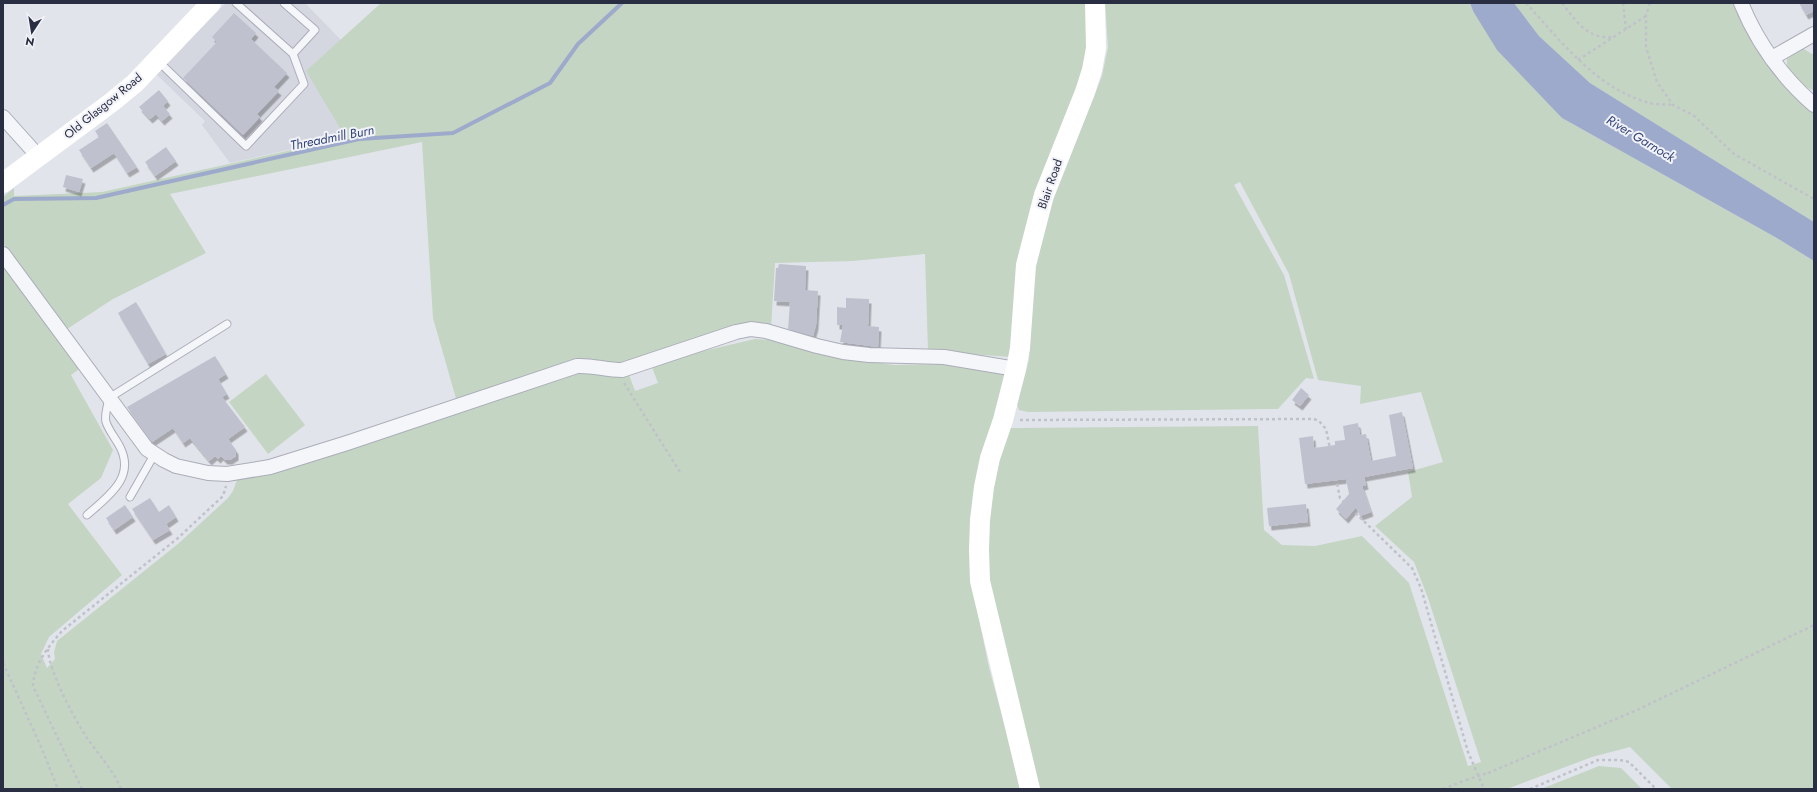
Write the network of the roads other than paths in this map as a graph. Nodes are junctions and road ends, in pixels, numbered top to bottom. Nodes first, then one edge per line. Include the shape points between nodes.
1 (211, 3) edge
2 (236, 3) edge
3 (284, 3) edge
4 (1095, 3) edge
5 (1741, 3) edge
6 (1814, 34) edge
7 (293, 54) junction
8 (1772, 58) junction
9 (157, 60) junction
10 (1814, 105) edge
11 (3, 117) edge
12 (38, 156) junction
13 (3, 183) edge
14 (3, 254) edge
15 (227, 324) dead end
16 (1016, 369) junction
17 (109, 398) junction
18 (154, 455) junction
19 (130, 497) dead end
20 (87, 515) dead end
21 (1030, 789) edge

1 - 9 street, Old Glasgow Road
2 - 7 lane
3 - 7 lane via 315,30
4 - 16 street, Blair Road via 1096,48 1092,70 1044,195 1026,266
5 - 8 street
6 - 8 street
7 - 9 lane via 304,84 246,146
8 - 10 street via 1787,78
9 - 12 street, Old Glasgow Road via 112,102
11 - 12 street
12 - 13 street, Old Glasgow Road
14 - 17 street
15 - 17 lane
16 - 18 street via 944,357 843,352 751,329 622,370 577,366 270,467 226,474 176,466
16 - 21 street, Blair Road via 984,487 979,535 980,581
17 - 18 street via 146,449
17 - 20 lane via 106,422 121,448 125,468 115,490
18 - 19 lane

